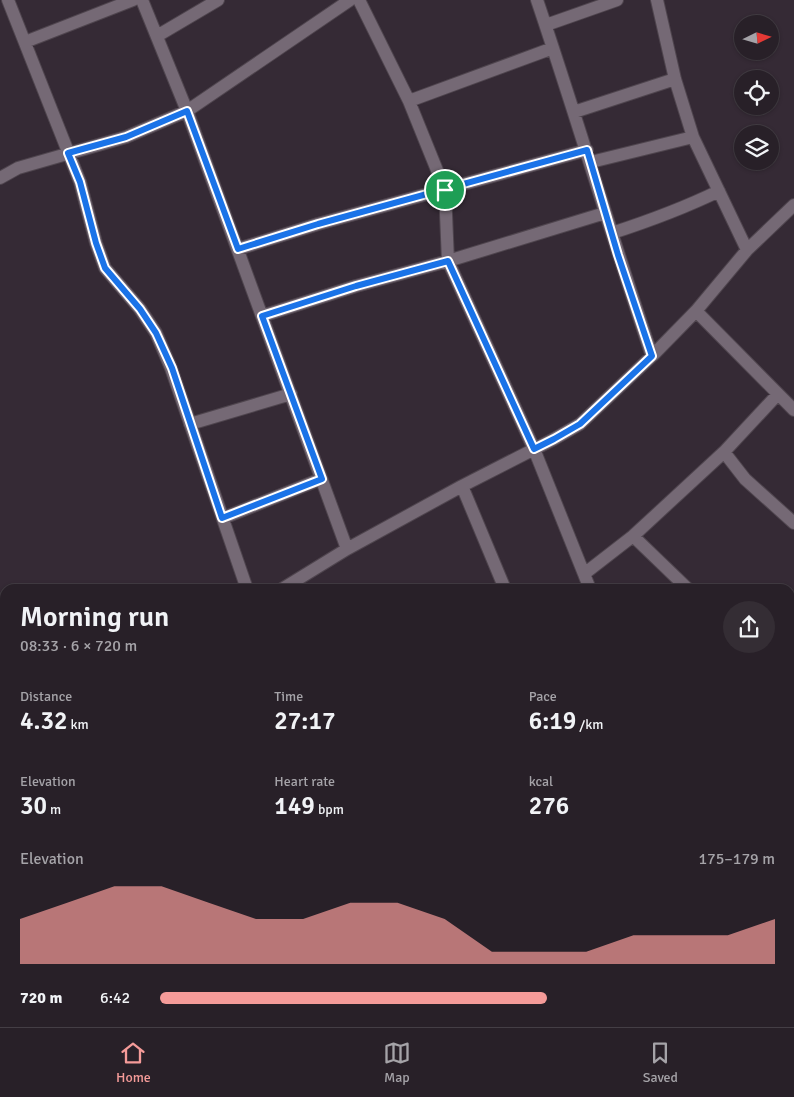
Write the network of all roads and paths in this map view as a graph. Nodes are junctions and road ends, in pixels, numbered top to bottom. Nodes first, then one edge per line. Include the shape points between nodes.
1 (7, 0) edge
2 (133, 0) edge
3 (142, 0) edge
4 (218, 0) edge
5 (350, 0) edge
6 (359, 0) edge
7 (537, 0) edge
8 (617, 0) edge
9 (657, 0) edge
10 (0, 2) edge
11 (546, 25) junction
12 (156, 36) junction
13 (25, 42) junction
14 (553, 48) junction
15 (675, 79) junction
16 (409, 101) junction
17 (187, 111) junction
18 (574, 112) junction
19 (693, 137) junction
20 (68, 153) junction
21 (589, 156) junction
22 (0, 178) edge
23 (445, 190) junction
24 (718, 191) junction
25 (794, 205) edge
26 (605, 213) junction
27 (612, 233) junction
28 (238, 249) junction
29 (747, 250) junction
30 (448, 261) junction
31 (696, 311) junction
32 (262, 316) junction
33 (652, 356) junction
34 (291, 394) junction
35 (778, 394) junction
36 (794, 410) edge
37 (190, 424) junction
38 (534, 449) junction
39 (724, 452) junction
40 (322, 479) junction
41 (462, 486) junction
42 (222, 518) junction
43 (794, 523) edge
44 (633, 536) junction
45 (347, 549) junction
46 (584, 574) junction
47 (245, 584) edge
48 (290, 584) edge
49 (503, 584) edge
50 (588, 584) edge
51 (683, 584) edge

1 - 10 street
1 - 13 street
2 - 13 street
3 - 12 street
4 - 12 street
5 - 17 street
6 - 16 street
7 - 11 street
8 - 11 street
9 - 15 street
11 - 14 street
12 - 17 street
13 - 20 street
14 - 16 street
14 - 18 street
15 - 18 street
15 - 19 street
16 - 23 street
17 - 20 street via 126,137
17 - 28 street
18 - 21 street
19 - 21 street
19 - 24 street
20 - 22 street via 18,168
20 - 37 street via 80,182 105,268 156,333 172,368
21 - 23 street
21 - 26 street
23 - 28 street
23 - 30 street
24 - 27 street via 684,208
24 - 29 street
25 - 29 street
26 - 27 street
26 - 30 street
27 - 33 street
28 - 32 street
29 - 31 street
30 - 32 street
30 - 38 street
31 - 33 street
31 - 35 street
32 - 34 street
33 - 38 street via 580,424
34 - 37 street
34 - 40 street
35 - 36 street
35 - 39 street
37 - 42 street
38 - 41 street
38 - 46 street
39 - 43 street via 745,479
39 - 44 street
40 - 42 street
40 - 45 street
41 - 45 street
41 - 49 street
42 - 47 street
44 - 46 street
44 - 51 street
45 - 48 street
46 - 50 street

